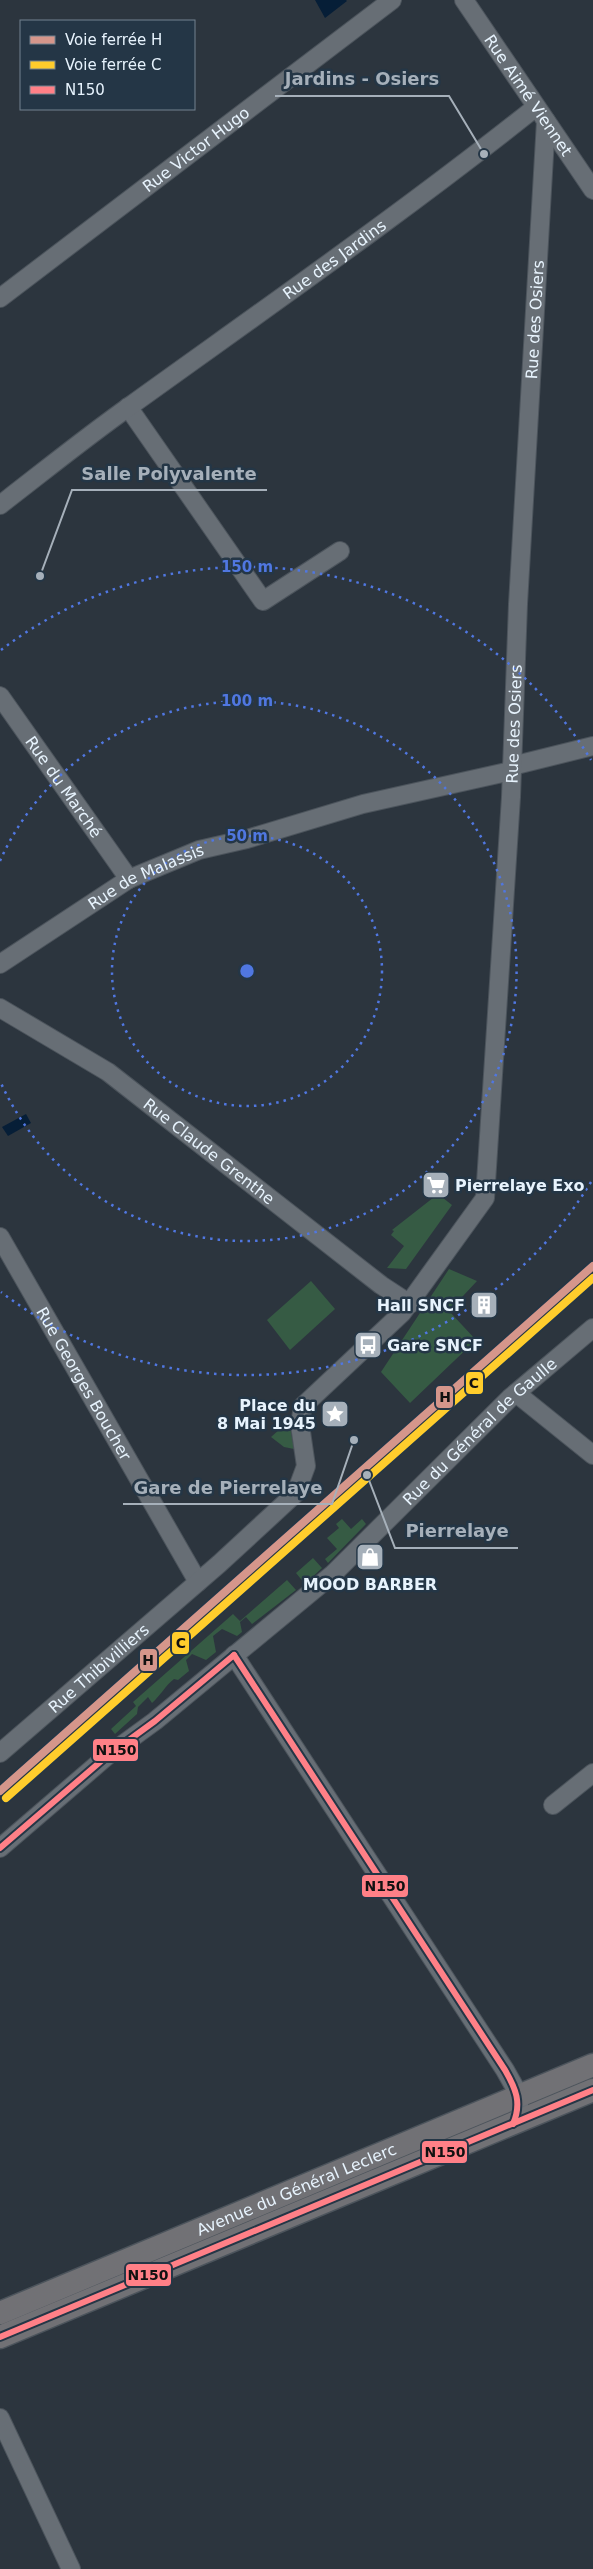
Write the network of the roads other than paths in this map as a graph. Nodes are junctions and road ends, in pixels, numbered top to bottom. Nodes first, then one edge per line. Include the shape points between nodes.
1 (392, 0) edge
2 (464, 0) edge
3 (540, 114) junction
4 (593, 190) edge
5 (0, 298) edge
6 (128, 406) junction
7 (0, 505) edge
8 (340, 551) dead end
9 (0, 696) edge
10 (593, 746) edge
11 (512, 768) junction
12 (129, 879) junction
13 (0, 964) edge
14 (0, 1008) edge
15 (0, 1237) edge
16 (410, 1304) junction
17 (593, 1328) edge
18 (516, 1392) junction
19 (593, 1455) edge
20 (198, 1582) junction
21 (234, 1655) junction
22 (0, 1753) edge
23 (593, 1773) edge
24 (553, 1805) dead end
25 (0, 1848) edge
26 (593, 2065) edge
27 (593, 2090) edge
28 (518, 2095) junction
29 (512, 2124) junction
30 (0, 2313) edge
31 (0, 2337) edge
32 (0, 2418) edge
33 (71, 2569) edge

1 - 5 street, Rue Victor Hugo
2 - 3 street, Rue Aimé Viennet
3 - 4 street, Rue Aimé Viennet
3 - 6 street, Rue des Jardins via 455,170
3 - 11 street, Rue des Osiers
6 - 7 street, Rue des Jardins
6 - 8 street via 263,601
9 - 12 street, Rue du Marché
10 - 11 street, Rue de Malassis
11 - 12 street, Rue de Malassis via 363,804 200,850
11 - 16 street, Rue des Osiers via 485,1198
12 - 13 street, Rue de Malassis
14 - 16 street, Rue Claude Grenthe via 108,1072 381,1285
15 - 20 street, Rue Georges Boucher
16 - 20 street via 391,1326 303,1406 300,1425 306,1466 296,1493
17 - 18 street, Rue du Général de Gaulle
18 - 19 street
18 - 21 street, Rue du Général de Gaulle via 333,1574
20 - 22 street, Rue Thibivilliers
21 - 25 street, Rue du Général de Gaulle
21 - 28 street via 505,2070
23 - 24 street
26 - 28 main road, Avenue du Général Leclerc
27 - 29 main road, Avenue du Général Leclerc
28 - 29 street via 519,2110
28 - 30 main road, Avenue du Général Leclerc
29 - 31 main road, Avenue du Général Leclerc
32 - 33 street

